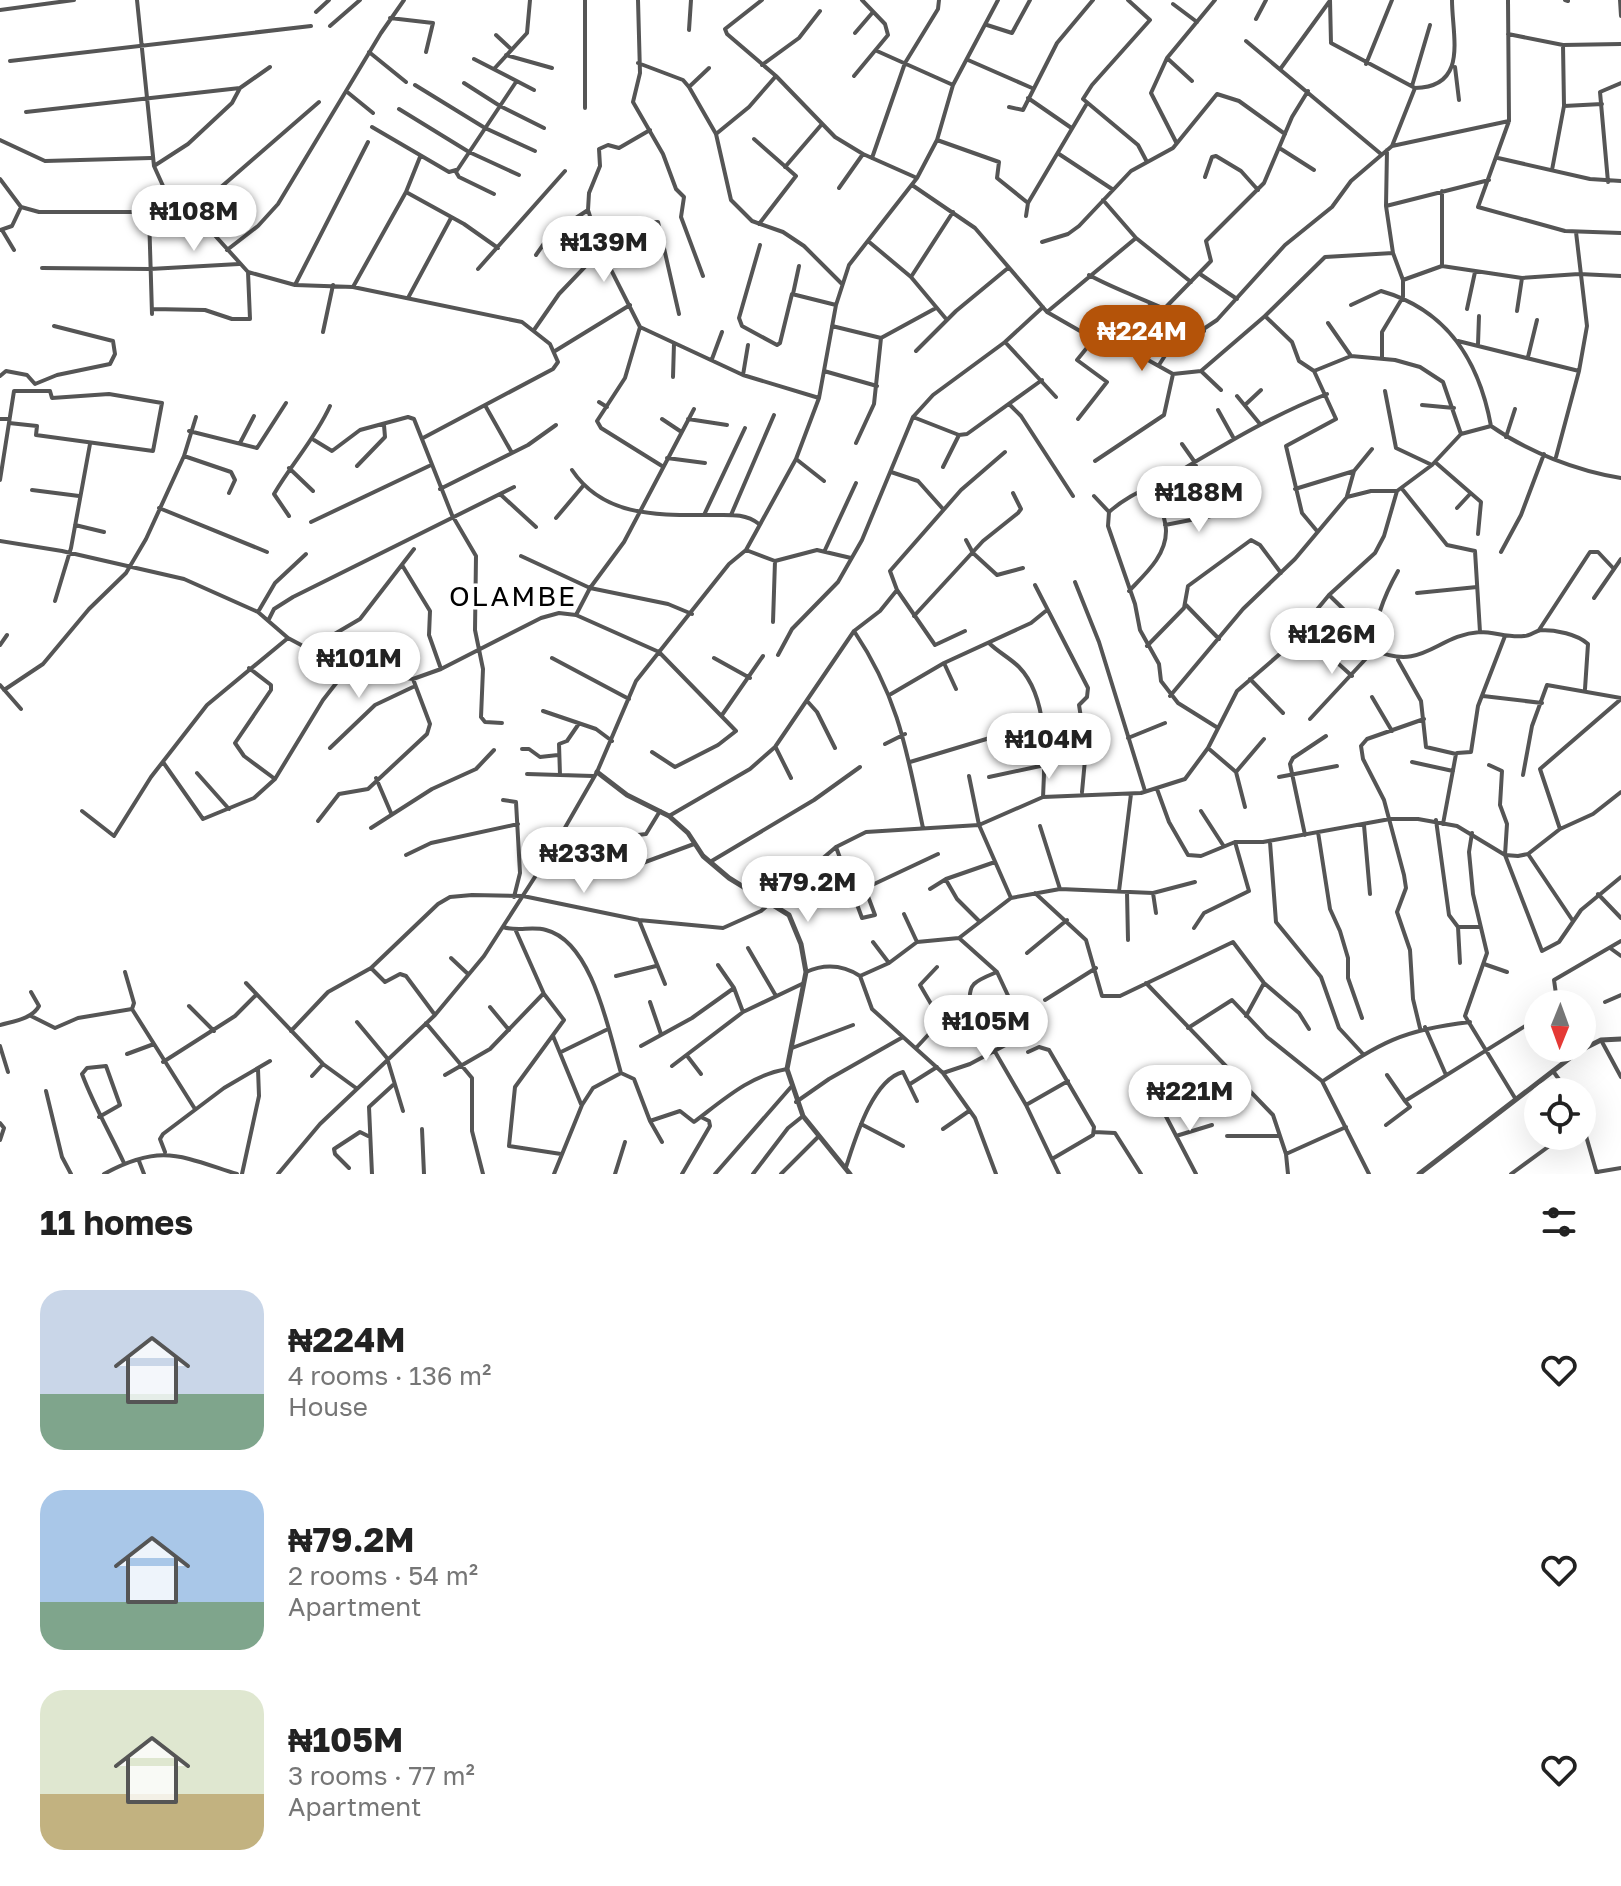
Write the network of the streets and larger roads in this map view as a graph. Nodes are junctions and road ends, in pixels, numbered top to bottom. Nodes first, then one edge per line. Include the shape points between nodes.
1 (74, 0) edge
2 (137, 0) edge
3 (329, 0) edge
4 (360, 0) edge
5 (404, 0) edge
6 (530, 0) edge
7 (585, 0) edge
8 (638, 0) edge
9 (691, 0) edge
10 (762, 0) edge
11 (862, 0) edge
12 (939, 0) edge
13 (998, 0) edge
14 (1030, 0) edge
15 (1128, 0) edge
16 (1215, 0) edge
17 (1266, 0) edge
18 (1330, 0) edge
19 (1392, 0) edge
20 (1452, 0) edge
21 (1508, 0) edge
22 (1620, 0) edge
23 (1091, 1) edge
24 (1173, 4) dead end
25 (0, 10) edge
26 (820, 11) dead end
27 (316, 12) dead end
28 (873, 12) junction
29 (1621, 16) edge
30 (390, 18) junction
31 (1256, 19) dead end
32 (1197, 22) junction
33 (987, 25) junction
34 (1430, 25) dead end
35 (311, 26) dead end
36 (330, 26) dead end
37 (689, 30) dead end
38 (855, 33) dead end
39 (1508, 34) junction
40 (496, 35) dead end
41 (1246, 41) dead end
42 (1621, 44) edge
43 (1563, 45) junction
44 (142, 46) junction
45 (511, 49) junction
46 (877, 51) junction
47 (369, 52) junction
48 (426, 52) dead end
49 (506, 55) junction
50 (1167, 58) junction
51 (474, 59) dead end
52 (968, 60) junction
53 (10, 61) dead end
54 (638, 63) junction
55 (905, 63) junction
56 (1366, 64) junction
57 (762, 65) junction
58 (1455, 65) junction
59 (270, 67) dead end
60 (552, 68) dead end
61 (709, 68) dead end
62 (1281, 68) junction
63 (494, 69) junction
64 (776, 76) junction
65 (854, 76) dead end
66 (1192, 81) dead end
67 (406, 82) dead end
68 (516, 82) junction
69 (464, 83) dead end
70 (1621, 83) edge
71 (415, 85) dead end
72 (953, 85) junction
73 (689, 87) junction
74 (1414, 87) junction
75 (240, 88) junction
76 (1032, 88) junction
77 (534, 90) dead end
78 (346, 91) junction
79 (1308, 91) junction
80 (1028, 98) junction
81 (145, 100) junction
82 (1459, 100) dead end
83 (319, 102) dead end
84 (1602, 104) junction
85 (1086, 105) junction
86 (500, 106) junction
87 (1564, 106) junction
88 (1009, 107) dead end
89 (585, 108) dead end
90 (399, 109) dead end
91 (26, 112) dead end
92 (373, 113) dead end
93 (1509, 121) junction
94 (822, 124) junction
95 (372, 127) dead end
96 (1070, 127) junction
97 (485, 128) junction
98 (544, 128) dead end
99 (650, 130) junction
100 (716, 134) junction
101 (1285, 134) junction
102 (754, 139) dead end
103 (0, 140) edge
104 (937, 140) junction
105 (368, 142) dead end
106 (1176, 142) junction
107 (1390, 148) junction
108 (1281, 149) junction
109 (535, 151) dead end
110 (469, 152) junction
111 (863, 154) junction
112 (1059, 154) junction
113 (1381, 154) junction
114 (420, 157) junction
115 (151, 158) junction
116 (872, 158) junction
117 (1498, 158) junction
118 (1147, 162) junction
119 (460, 165) junction
120 (154, 166) junction
121 (785, 167) junction
122 (1314, 170) dead end
123 (1552, 170) junction
124 (565, 171) dead end
125 (519, 175) dead end
126 (1205, 177) dead end
127 (917, 178) junction
128 (0, 179) edge
129 (1489, 180) junction
130 (1621, 181) edge
131 (1608, 182) junction
132 (912, 185) junction
133 (839, 188) dead end
134 (1112, 189) junction
135 (1258, 190) junction
136 (1442, 191) junction
137 (406, 192) junction
138 (494, 194) dead end
139 (1103, 200) junction
140 (1028, 203) junction
141 (1386, 206) junction
142 (21, 207) junction
143 (588, 210) junction
144 (953, 212) junction
145 (188, 213) junction
146 (149, 214) junction
147 (1026, 216) dead end
148 (451, 218) junction
149 (759, 224) junction
150 (593, 226) junction
151 (1, 230) edge
152 (1576, 232) junction
153 (1621, 233) edge
154 (1136, 238) junction
155 (868, 241) junction
156 (1042, 242) dead end
157 (760, 245) dead end
158 (498, 248) junction
159 (14, 250) dead end
160 (227, 250) junction
161 (601, 250) junction
162 (1393, 253) junction
163 (536, 255) dead end
164 (239, 264) junction
165 (799, 266) dead end
166 (1442, 266) junction
167 (42, 268) dead end
168 (1008, 268) junction
169 (150, 269) junction
170 (478, 269) dead end
171 (248, 272) junction
172 (1475, 272) junction
173 (1200, 274) junction
174 (1089, 275) junction
175 (703, 276) dead end
176 (1621, 276) edge
177 (911, 277) junction
178 (1584, 277) junction
179 (1522, 278) junction
180 (1403, 280) junction
181 (1191, 282) junction
182 (841, 283) junction
183 (295, 285) junction
184 (333, 285) junction
185 (353, 287) junction
186 (793, 294) junction
187 (1403, 297) junction
188 (408, 298) junction
189 (1237, 299) junction
190 (630, 305) junction
191 (836, 305) junction
192 (1150, 305) junction
193 (1351, 305) dead end
194 (936, 308) junction
195 (1165, 308) junction
196 (1467, 309) dead end
197 (1045, 310) junction
198 (1517, 311) dead end
199 (679, 314) dead end
200 (1265, 316) junction
201 (1479, 316) dead end
202 (947, 320) junction
203 (1537, 320) dead end
204 (1328, 323) dead end
205 (54, 326) dead end
206 (832, 326) junction
207 (640, 327) junction
208 (534, 330) junction
209 (1204, 331) junction
210 (323, 332) dead end
211 (722, 332) dead end
212 (881, 338) junction
213 (1094, 339) junction
214 (1457, 341) junction
215 (1005, 342) junction
216 (675, 343) junction
217 (1478, 344) junction
218 (748, 345) dead end
219 (1120, 346) junction
220 (555, 351) junction
221 (916, 351) dead end
222 (1351, 356) junction
223 (1528, 357) junction
224 (1382, 358) junction
225 (712, 359) junction
226 (1158, 366) junction
227 (824, 371) junction
228 (1201, 371) junction
229 (1314, 371) junction
230 (1579, 371) junction
231 (1173, 374) junction
232 (743, 375) junction
233 (0, 376) edge
234 (673, 377) dead end
235 (1042, 380) junction
236 (877, 386) junction
237 (1221, 390) dead end
238 (1261, 390) dead end
239 (1385, 391) dead end
240 (1327, 394) junction
241 (1237, 396) dead end
242 (1056, 397) dead end
243 (819, 398) junction
244 (599, 402) dead end
245 (286, 403) dead end
246 (1009, 404) junction
247 (1245, 405) junction
248 (1422, 405) dead end
249 (330, 406) dead end
250 (486, 406) junction
251 (607, 407) junction
252 (1454, 408) junction
253 (694, 409) dead end
254 (1515, 409) dead end
255 (1218, 410) dead end
256 (774, 415) dead end
257 (254, 416) dead end
258 (196, 417) dead end
259 (913, 417) junction
260 (0, 419) edge
261 (662, 419) dead end
262 (688, 419) junction
263 (1078, 419) dead end
264 (9, 421) junction
265 (1260, 424) junction
266 (384, 425) junction
267 (556, 425) dead end
268 (727, 425) dead end
269 (1491, 426) junction
270 (745, 428) dead end
271 (189, 431) junction
272 (680, 431) junction
273 (1461, 434) junction
274 (959, 435) junction
275 (1233, 437) junction
276 (1506, 437) junction
277 (423, 438) junction
278 (314, 440) junction
279 (240, 443) junction
280 (856, 443) dead end
281 (90, 444) junction
282 (1182, 444) dead end
283 (3, 447) edge
284 (1372, 449) dead end
285 (1005, 452) dead end
286 (512, 453) junction
287 (1544, 454) junction
288 (184, 456) junction
289 (1556, 457) junction
290 (667, 458) junction
291 (796, 459) junction
292 (1095, 461) dead end
293 (1194, 461) junction
294 (705, 463) dead end
295 (1434, 464) junction
296 (357, 466) dead end
297 (429, 466) junction
298 (663, 466) junction
299 (943, 467) dead end
300 (289, 468) junction
301 (572, 470) dead end
302 (1354, 471) junction
303 (891, 472) junction
304 (1621, 478) edge
305 (0, 480) edge
306 (824, 481) dead end
307 (856, 483) dead end
308 (583, 486) junction
309 (514, 487) dead end
310 (1204, 487) dead end
311 (440, 489) junction
312 (1295, 489) junction
313 (32, 490) dead end
314 (1400, 490) junction
315 (313, 491) dead end
316 (229, 493) dead end
317 (1013, 493) dead end
318 (500, 494) junction
319 (1470, 494) junction
320 (79, 496) junction
321 (1073, 496) dead end
322 (1094, 496) dead end
323 (1347, 497) junction
324 (1162, 505) dead end
325 (159, 508) junction
326 (1457, 508) dead end
327 (943, 509) junction
328 (1247, 509) dead end
329 (1109, 512) junction
330 (637, 513) junction
331 (452, 515) junction
332 (704, 515) junction
333 (731, 515) junction
334 (289, 516) dead end
335 (556, 518) dead end
336 (311, 522) dead end
337 (759, 524) junction
338 (75, 525) junction
339 (1165, 525) junction
340 (536, 527) dead end
341 (1317, 531) junction
342 (104, 532) dead end
343 (1478, 534) dead end
344 (966, 540) dead end
345 (0, 541) edge
346 (414, 549) dead end
347 (746, 550) junction
348 (825, 550) junction
349 (67, 552) junction
350 (267, 552) dead end
351 (1501, 552) dead end
352 (973, 553) junction
353 (306, 554) dead end
354 (521, 556) dead end
355 (852, 558) junction
356 (1621, 559) edge
357 (775, 561) junction
358 (131, 565) junction
359 (402, 565) junction
360 (1023, 568) dead end
361 (1614, 569) junction
362 (1398, 571) dead end
363 (1281, 573) junction
364 (1075, 582) dead end
365 (1035, 585) dead end
366 (1477, 587) junction
367 (590, 588) junction
368 (897, 590) junction
369 (1129, 591) junction
370 (1417, 593) dead end
371 (1329, 595) junction
372 (1594, 598) dead end
373 (55, 601) dead end
374 (1186, 605) junction
375 (1047, 610) junction
376 (258, 612) junction
377 (692, 614) junction
378 (576, 615) junction
379 (914, 616) junction
380 (269, 619) junction
381 (773, 622) dead end
382 (1301, 630) junction
383 (1539, 630) junction
384 (854, 631) junction
385 (965, 631) dead end
386 (1480, 632) junction
387 (7, 635) dead end
388 (1505, 636) junction
389 (288, 638) junction
390 (1373, 638) junction
391 (1219, 639) junction
392 (989, 643) junction
393 (0, 645) edge
394 (1147, 646) junction
395 (309, 649) junction
396 (1374, 650) junction
397 (479, 652) junction
398 (659, 652) junction
399 (778, 655) dead end
400 (763, 656) dead end
401 (552, 658) dead end
402 (714, 658) dead end
403 (1397, 659) junction
404 (944, 663) junction
405 (249, 668) junction
406 (348, 668) junction
407 (441, 669) junction
408 (1352, 676) junction
409 (750, 678) junction
410 (413, 679) junction
411 (1250, 679) junction
412 (413, 687) junction
413 (2, 688) edge
414 (956, 689) dead end
415 (1585, 689) junction
416 (891, 694) junction
417 (1170, 696) junction
418 (1483, 696) junction
419 (1372, 697) dead end
420 (1621, 698) edge
421 (629, 699) junction
422 (808, 702) junction
423 (1542, 703) junction
424 (21, 709) dead end
425 (543, 711) dead end
426 (1283, 713) dead end
427 (722, 715) junction
428 (1310, 719) dead end
429 (1424, 719) junction
430 (502, 723) dead end
431 (1165, 723) dead end
432 (578, 725) junction
433 (1043, 727) junction
434 (1218, 728) junction
435 (1392, 731) junction
436 (905, 734) junction
437 (1326, 736) dead end
438 (1128, 738) junction
439 (1264, 739) dead end
440 (612, 741) junction
441 (885, 744) dead end
442 (775, 747) junction
443 (330, 748) dead end
444 (835, 748) dead end
445 (1208, 748) junction
446 (522, 749) dead end
447 (494, 750) dead end
448 (652, 752) dead end
449 (1454, 752) junction
450 (558, 755) junction
451 (163, 762) junction
452 (909, 762) junction
453 (1412, 762) dead end
454 (1045, 765) junction
455 (1489, 765) dead end
456 (1337, 766) dead end
457 (860, 767) dead end
458 (1453, 771) junction
459 (1236, 772) junction
460 (197, 773) dead end
461 (527, 774) dead end
462 (595, 774) junction
463 (560, 775) junction
464 (1523, 775) dead end
465 (969, 776) dead end
466 (989, 777) dead end
467 (1279, 777) dead end
468 (1294, 777) junction
469 (376, 778) junction
470 (791, 778) dead end
471 (275, 779) junction
472 (1157, 789) junction
473 (1145, 791) junction
474 (1621, 792) edge
475 (1082, 793) junction
476 (1131, 794) junction
477 (1043, 797) junction
478 (503, 800) dead end
479 (1245, 807) dead end
480 (229, 809) junction
481 (82, 811) dead end
482 (660, 811) junction
483 (1201, 811) dead end
484 (391, 813) junction
485 (669, 816) junction
486 (1390, 819) junction
487 (1436, 820) junction
488 (318, 821) dead end
489 (518, 824) junction
490 (1443, 824) junction
491 (979, 825) junction
492 (1364, 825) junction
493 (1040, 826) dead end
494 (371, 828) dead end
495 (923, 828) junction
496 (1560, 829) junction
497 (1318, 832) junction
498 (1472, 832) junction
499 (1305, 835) junction
500 (1270, 841) junction
501 (1235, 842) junction
502 (694, 844) junction
503 (1223, 845) junction
504 (836, 847) junction
505 (938, 854) dead end
506 (1528, 854) junction
507 (406, 855) dead end
508 (1505, 855) junction
509 (599, 857) dead end
510 (710, 862) junction
511 (995, 862) junction
512 (629, 868) dead end
513 (1621, 877) edge
514 (946, 879) junction
515 (1195, 882) dead end
516 (930, 889) dead end
517 (1060, 889) junction
518 (866, 891) junction
519 (1119, 891) junction
520 (1127, 892) junction
521 (855, 893) junction
522 (1035, 893) junction
523 (1153, 893) junction
524 (1370, 894) dead end
525 (1598, 894) junction
526 (523, 896) junction
527 (514, 897) junction
528 (1011, 898) junction
529 (770, 901) junction
530 (1156, 913) dead end
531 (904, 914) dead end
532 (1621, 918) edge
533 (639, 920) junction
534 (1067, 920) junction
535 (979, 921) junction
536 (1573, 921) junction
537 (503, 927) junction
538 (1458, 927) junction
539 (1479, 927) junction
540 (1194, 928) dead end
541 (516, 931) junction
542 (959, 938) junction
543 (1128, 940) dead end
544 (1621, 941) edge
545 (873, 942) dead end
546 (917, 942) junction
547 (748, 948) dead end
548 (1610, 948) junction
549 (1027, 953) dead end
550 (1621, 956) edge
551 (451, 958) dead end
552 (889, 963) junction
553 (1460, 963) dead end
554 (1484, 964) junction
555 (718, 965) dead end
556 (656, 966) junction
557 (937, 967) dead end
558 (371, 968) junction
559 (1096, 968) junction
560 (125, 972) dead end
561 (806, 972) junction
562 (997, 972) junction
563 (1507, 972) dead end
564 (468, 974) junction
565 (616, 976) dead end
566 (860, 976) junction
567 (246, 983) dead end
568 (804, 983) junction
569 (1146, 983) junction
570 (1264, 983) junction
571 (665, 984) dead end
572 (734, 988) junction
573 (1555, 990) edge
574 (31, 992) dead end
575 (544, 994) junction
576 (1621, 995) edge
577 (255, 996) junction
578 (776, 996) junction
579 (1045, 1000) dead end
580 (650, 1002) dead end
581 (1605, 1002) dead end
582 (189, 1006) dead end
583 (490, 1007) dead end
584 (132, 1009) junction
585 (743, 1012) junction
586 (435, 1015) junction
587 (31, 1016) junction
588 (1246, 1016) junction
589 (1362, 1018) dead end
590 (357, 1022) dead end
591 (1470, 1022) junction
592 (426, 1023) junction
593 (0, 1025) edge
594 (853, 1025) dead end
595 (1188, 1028) junction
596 (1423, 1028) junction
597 (1524, 1028) edge
598 (1309, 1029) dead end
599 (509, 1030) junction
600 (606, 1030) junction
601 (214, 1031) junction
602 (291, 1031) junction
603 (661, 1034) junction
604 (553, 1036) junction
605 (903, 1037) junction
606 (1621, 1039) edge
607 (1601, 1040) junction
608 (154, 1044) junction
609 (0, 1046) edge
610 (641, 1046) dead end
611 (916, 1048) junction
612 (789, 1049) junction
613 (994, 1050) junction
614 (561, 1052) junction
615 (1028, 1052) dead end
616 (1488, 1052) junction
617 (127, 1054) dead end
618 (1363, 1054) junction
619 (688, 1057) junction
620 (387, 1058) junction
621 (270, 1061) dead end
622 (163, 1062) junction
623 (462, 1063) junction
624 (323, 1064) junction
625 (672, 1066) dead end
626 (937, 1067) junction
627 (258, 1069) junction
628 (787, 1069) junction
629 (1552, 1070) junction
630 (8, 1072) dead end
631 (621, 1073) junction
632 (943, 1073) junction
633 (701, 1074) dead end
634 (445, 1075) dead end
635 (1387, 1075) dead end
636 (1446, 1075) junction
637 (312, 1076) dead end
638 (1621, 1077) edge
639 (1558, 1078) edge
640 (1068, 1081) junction
641 (1322, 1081) junction
642 (910, 1084) junction
643 (393, 1085) junction
644 (791, 1087) junction
645 (356, 1088) junction
646 (46, 1091) dead end
647 (1515, 1098) junction
648 (917, 1101) dead end
649 (1405, 1101) junction
650 (796, 1103) junction
651 (1159, 1103) dead end
652 (582, 1105) junction
653 (1026, 1105) junction
654 (195, 1109) junction
655 (403, 1111) dead end
656 (969, 1111) junction
657 (803, 1116) junction
658 (99, 1117) junction
659 (701, 1117) junction
660 (650, 1121) junction
661 (0, 1123) edge
662 (861, 1124) junction
663 (1212, 1125) dead end
664 (1386, 1125) dead end
665 (1346, 1127) junction
666 (422, 1129) dead end
667 (943, 1129) dead end
668 (1094, 1132) junction
669 (368, 1136) junction
670 (1176, 1136) junction
671 (1227, 1136) dead end
672 (1280, 1136) junction
673 (818, 1137) junction
674 (0, 1140) edge
675 (625, 1142) dead end
676 (662, 1142) dead end
677 (903, 1146) dead end
678 (1544, 1150) edge
679 (1590, 1150) edge
680 (165, 1152) junction
681 (561, 1154) junction
682 (1286, 1154) junction
683 (1052, 1159) junction
684 (139, 1161) junction
685 (124, 1163) junction
686 (846, 1167) junction
687 (349, 1168) dead end
688 (1621, 1168) edge
689 (280, 1173) edge
690 (1366, 1173) edge
691 (1597, 1173) edge
692 (71, 1174) edge
693 (104, 1174) edge
694 (144, 1174) edge
695 (240, 1174) edge
696 (372, 1174) edge
697 (424, 1174) edge
698 (483, 1174) edge
699 (554, 1174) edge
700 (615, 1174) edge
701 (682, 1174) edge
702 (715, 1174) edge
703 (753, 1174) edge
704 (781, 1174) edge
705 (850, 1174) edge
706 (996, 1174) edge
707 (1059, 1174) edge
708 (1141, 1174) edge
709 (1196, 1174) edge
710 (1288, 1174) edge
711 (1419, 1174) edge
712 (1511, 1174) edge

1 - 25 street
2 - 44 street
3 - 27 street
4 - 36 street
5 - 30 street
6 - 45 street via 529,27
7 - 89 street
8 - 54 street
9 - 37 street
10 - 57 street via 725,29
11 - 28 street
12 - 55 street
13 - 33 street
14 - 33 street via 1012,33
15 - 85 street via 1150,20 1086,93
16 - 32 street
17 - 31 street
18 - 56 street via 1331,43
18 - 62 street
19 - 56 street
20 - 58 street
21 - 39 street
22 - 29 street
23 - 76 street via 1057,43
24 - 32 street
26 - 57 street via 799,38
28 - 38 street
28 - 46 street via 889,31
30 - 47 street
30 - 48 street via 433,23
32 - 50 street
33 - 52 street
34 - 74 street
35 - 44 street
39 - 43 street
39 - 93 street
40 - 45 street
41 - 62 street
42 - 43 street
43 - 87 street
44 - 53 street
44 - 81 street
45 - 49 street
46 - 55 street
46 - 65 street
47 - 67 street
47 - 78 street
49 - 60 street
49 - 63 street
50 - 66 street
50 - 106 street via 1151,93
51 - 63 street
52 - 72 street
52 - 76 street
54 - 73 street
54 - 99 street via 633,102
55 - 72 street
55 - 116 street
56 - 74 street
57 - 64 street
58 - 74 street via 1444,80 1429,88
58 - 82 street
59 - 75 street
61 - 73 street
62 - 79 street
63 - 68 street
64 - 94 street
64 - 100 street
68 - 77 street
68 - 86 street
69 - 86 street
70 - 84 street via 1600,92
71 - 97 street
72 - 104 street
73 - 100 street
74 - 107 street
75 - 81 street
75 - 120 street via 232,103 188,144
76 - 80 street
78 - 92 street
78 - 160 street via 278,204
79 - 101 street
79 - 113 street
80 - 88 street via 1021,112
80 - 96 street
81 - 91 street
81 - 115 street
83 - 145 street
84 - 87 street
84 - 131 street
85 - 96 street
85 - 118 street via 1138,145
86 - 97 street
86 - 98 street
87 - 123 street
90 - 110 street
93 - 107 street
93 - 117 street
94 - 111 street
94 - 121 street
95 - 114 street
96 - 112 street
97 - 109 street
97 - 110 street
99 - 143 street via 622,147 599,149 600,166
99 - 175 street via 684,197 681,217
100 - 149 street via 731,200 740,213
101 - 106 street via 1239,101 1217,94
101 - 108 street
102 - 121 street
103 - 115 street via 45,161
104 - 127 street
104 - 140 street via 999,162 999,181
105 - 183 street
106 - 118 street
107 - 113 street
107 - 141 street
108 - 122 street
108 - 135 street
110 - 119 street
110 - 125 street
111 - 116 street
111 - 133 street
112 - 134 street
112 - 140 street
113 - 189 street
114 - 119 street via 449,172
114 - 137 street
115 - 120 street
116 - 127 street
117 - 123 street
117 - 129 street
118 - 134 street
119 - 138 street via 459,177
120 - 145 street via 168,197
121 - 149 street via 796,180
123 - 131 street
124 - 158 street
126 - 135 street via 1216,156 1241,171
127 - 132 street
128 - 142 street
129 - 136 street
129 - 152 street via 1478,202 1480,210
130 - 131 street
132 - 144 street
132 - 155 street
134 - 139 street
135 - 173 street via 1206,241 1213,258
136 - 141 street
136 - 166 street
137 - 148 street
137 - 185 street
139 - 154 street
139 - 156 street via 1068,234
140 - 147 street
141 - 162 street
142 - 146 street via 52,214
142 - 151 street via 12,226
143 - 150 street
143 - 163 street via 550,235
144 - 168 street
144 - 177 street
145 - 146 street
145 - 160 street
146 - 169 street
148 - 158 street
148 - 188 street
149 - 182 street via 804,246
150 - 161 street
150 - 199 street via 658,222
151 - 159 street
152 - 153 street
152 - 178 street
154 - 174 street
154 - 181 street
155 - 177 street
155 - 182 street
157 - 186 street via 739,318 742,326 780,343
158 - 170 street
160 - 164 street
161 - 190 street
161 - 208 street
162 - 180 street
162 - 200 street via 1325,257
164 - 169 street
164 - 171 street
165 - 186 street
166 - 172 street
166 - 180 street
167 - 169 street
168 - 197 street
168 - 202 street
169 - 171 street via 152,312 205,310 232,319 250,319
171 - 183 street
172 - 179 street
172 - 196 street
173 - 181 street
173 - 189 street
174 - 192 street
174 - 197 street
176 - 178 street
177 - 194 street
178 - 179 street
178 - 230 street via 1587,326
179 - 198 street
180 - 187 street
181 - 195 street
182 - 191 street
183 - 184 street
184 - 185 street
184 - 210 street
185 - 188 street
186 - 191 street
187 - 193 street via 1378,291
187 - 214 street
187 - 224 street via 1382,332
188 - 208 street via 514,319
189 - 209 street
190 - 207 street
190 - 220 street
191 - 206 street
192 - 195 street
192 - 219 street
194 - 202 street
194 - 212 street
195 - 209 street
197 - 213 street
197 - 215 street
200 - 228 street
200 - 229 street via 1292,342 1299,361
201 - 217 street
202 - 221 street
203 - 223 street
204 - 222 street
205 - 233 street via 113,341 110,364 35,384 27,375 6,371
206 - 212 street
206 - 227 street
207 - 216 street
207 - 251 street via 625,378
208 - 220 street
209 - 226 street via 1166,354
211 - 225 street
212 - 236 street
213 - 219 street
213 - 263 street via 1077,360 1105,379 1106,386
214 - 217 street
214 - 269 street via 1484,389
215 - 235 street
215 - 259 street via 933,395
216 - 225 street
216 - 234 street
217 - 223 street
218 - 232 street
219 - 226 street
220 - 250 street via 558,362 553,369
222 - 224 street
222 - 229 street
223 - 230 street
224 - 252 street via 1430,371 1443,382
225 - 232 street
226 - 231 street
227 - 236 street
227 - 243 street
228 - 231 street
228 - 237 street
229 - 240 street
230 - 289 street
231 - 292 street via 1164,415
232 - 243 street
235 - 242 street
235 - 246 street
236 - 280 street via 871,415
238 - 247 street
239 - 295 street via 1396,448
240 - 265 street
240 - 312 street via 1336,419 1286,446
241 - 247 street
243 - 291 street
244 - 251 street
245 - 279 street via 259,447 252,450
246 - 274 street
246 - 321 street
247 - 265 street
248 - 252 street
249 - 278 street
250 - 277 street
250 - 286 street
251 - 298 street via 599,425
252 - 273 street
253 - 262 street
254 - 276 street
255 - 275 street
256 - 333 street
257 - 279 street
258 - 271 street
259 - 274 street
259 - 303 street
260 - 264 street
261 - 272 street
262 - 268 street
262 - 272 street
264 - 281 street via 37,426 36,435
264 - 281 street via 14,391 50,391 52,398 109,394 162,403 153,451
264 - 283 street
265 - 275 street
266 - 277 street via 410,417
266 - 278 street via 360,430 332,451
266 - 296 street via 385,437
267 - 286 street
269 - 273 street
269 - 276 street
270 - 332 street
271 - 279 street
271 - 288 street
272 - 290 street
273 - 295 street
274 - 299 street
275 - 293 street
276 - 287 street
277 - 297 street
278 - 300 street
281 - 320 street
282 - 293 street
283 - 305 street
284 - 302 street
285 - 327 street
286 - 311 street
287 - 289 street
287 - 351 street
288 - 316 street via 231,472 235,480
288 - 325 street
289 - 304 street
290 - 294 street
290 - 298 street
291 - 306 street
291 - 337 street
293 - 310 street
293 - 329 street via 1146,485
295 - 314 street
295 - 319 street
297 - 311 street
297 - 336 street
298 - 330 street
300 - 315 street
300 - 334 street via 274,496
301 - 308 street
302 - 312 street
302 - 323 street
303 - 327 street via 918,481
303 - 355 street
307 - 348 street
308 - 330 street
308 - 335 street
309 - 318 street
311 - 331 street
312 - 341 street via 1306,519
313 - 320 street
314 - 323 street
314 - 366 street via 1447,545 1475,551
314 - 371 street via 1375,553
317 - 352 street via 1021,509
318 - 331 street
318 - 340 street
319 - 326 street
319 - 343 street via 1482,506
320 - 338 street
322 - 329 street
323 - 341 street
324 - 339 street
325 - 350 street
325 - 358 street
327 - 368 street via 892,567
328 - 339 street
329 - 369 street via 1108,526
330 - 332 street
330 - 367 street via 624,542
331 - 380 street via 293,597
331 - 397 street via 476,556
332 - 333 street
333 - 337 street
337 - 347 street
338 - 342 street
338 - 349 street
339 - 369 street via 1159,555
341 - 363 street
344 - 352 street
345 - 349 street
346 - 359 street
347 - 357 street
347 - 377 street
348 - 355 street
348 - 357 street
349 - 358 street
349 - 373 street
352 - 360 street via 997,575
352 - 379 street
353 - 376 street via 275,583
354 - 367 street
355 - 399 street via 833,589 792,629
356 - 361 street
357 - 381 street
358 - 376 street via 184,579
358 - 413 street via 43,664
359 - 395 street via 360,619
359 - 407 street via 430,611 429,635
361 - 372 street
361 - 383 street via 1598,552 1590,552
362 - 390 street
363 - 374 street via 1251,540 1188,586
363 - 391 street
364 - 438 street
365 - 375 street
366 - 370 street
366 - 386 street
367 - 377 street
367 - 378 street
368 - 379 street
368 - 384 street
369 - 394 street
371 - 382 street
371 - 390 street
374 - 391 street
374 - 394 street
375 - 392 street
375 - 475 street via 1088,688 1079,705 1086,749
376 - 380 street
377 - 398 street
378 - 397 street via 541,618
378 - 398 street
379 - 385 street via 935,645
380 - 389 street
382 - 408 street
382 - 411 street
383 - 388 street
383 - 415 street via 1588,644
384 - 416 street
384 - 422 street
386 - 388 street
386 - 403 street
387 - 393 street
388 - 418 street
389 - 395 street
389 - 405 street
390 - 396 street
391 - 417 street
392 - 404 street
392 - 433 street via 1020,668
394 - 417 street
395 - 406 street
396 - 403 street
396 - 408 street
397 - 407 street
397 - 430 street via 482,720
398 - 421 street
398 - 427 street
400 - 409 street
401 - 421 street
402 - 409 street
403 - 429 street via 1421,701
404 - 414 street
404 - 416 street
405 - 451 street via 207,705
405 - 471 street via 271,690 235,743
406 - 410 street
406 - 471 street
407 - 410 street
408 - 428 street
409 - 427 street
410 - 412 street
411 - 426 street
411 - 434 street via 1233,696
412 - 443 street via 375,705
412 - 469 street via 429,730
413 - 424 street
415 - 420 street
415 - 423 street via 1547,685
416 - 436 street
417 - 434 street
418 - 423 street
418 - 449 street via 1471,752
419 - 435 street
420 - 496 street via 1540,769
421 - 440 street
422 - 442 street
422 - 444 street
423 - 464 street
425 - 432 street
427 - 448 street via 736,731 718,745 675,767
429 - 435 street
429 - 449 street via 1426,747
431 - 438 street
432 - 440 street via 596,729
432 - 450 street via 559,744
433 - 452 street
433 - 454 street
434 - 445 street
435 - 486 street via 1361,746
436 - 441 street
436 - 452 street
437 - 468 street via 1293,758
438 - 473 street
439 - 459 street
440 - 462 street
442 - 470 street
442 - 485 street via 750,769
445 - 459 street
445 - 472 street via 1190,776
446 - 450 street via 540,757
447 - 484 street via 476,769
449 - 458 street
450 - 463 street
451 - 480 street via 203,819
451 - 481 street via 114,836
452 - 495 street
453 - 458 street
454 - 466 street
454 - 477 street
455 - 508 street via 1502,771
456 - 468 street
457 - 510 street
458 - 490 street
459 - 479 street
460 - 480 street
461 - 463 street
462 - 463 street
462 - 482 street
462 - 526 street
465 - 491 street
467 - 468 street
468 - 499 street
469 - 484 street
469 - 488 street via 362,792 339,794
471 - 480 street via 254,798
472 - 473 street
472 - 503 street via 1188,855 1201,856
473 - 476 street
474 - 496 street via 1593,814
475 - 476 street
475 - 477 street
476 - 519 street
477 - 491 street
478 - 489 street via 516,802
482 - 485 street
482 - 509 street via 646,834 627,837
483 - 503 street
484 - 494 street
485 - 502 street
486 - 487 street
486 - 492 street
486 - 596 street via 1406,888 1397,912 1410,950 1413,999
487 - 490 street
487 - 538 street via 1449,915
489 - 507 street via 431,843
489 - 527 street via 520,873
490 - 498 street
491 - 495 street
491 - 511 street
492 - 497 street
492 - 524 street
493 - 517 street
495 - 504 street via 866,832
496 - 506 street
497 - 499 street
497 - 589 street via 1330,909
498 - 508 street
498 - 539 street via 1469,852
499 - 500 street
500 - 501 street
500 - 618 street via 1276,922 1321,977 1339,1028
501 - 503 street
501 - 540 street via 1249,891 1204,913
502 - 510 street
502 - 512 street
504 - 521 street
504 - 529 street
505 - 518 street
506 - 508 street
506 - 536 street
508 - 536 street via 1542,951 1559,942
510 - 529 street
511 - 514 street
511 - 528 street
513 - 525 street
514 - 516 street
514 - 535 street
515 - 523 street
517 - 519 street
517 - 522 street
518 - 521 street
518 - 521 street via 873,918 862,918
519 - 520 street
520 - 523 street
520 - 543 street
522 - 528 street
522 - 534 street
523 - 530 street
525 - 532 street
525 - 536 street
526 - 527 street
526 - 533 street
526 - 537 street
527 - 558 street via 443,900
528 - 535 street
529 - 533 street via 754,915 723,928
529 - 561 street via 789,915
531 - 546 street
533 - 556 street
534 - 549 street
534 - 559 street via 1086,940
535 - 542 street
537 - 541 street
537 - 564 street
538 - 539 street
538 - 553 street
539 - 554 street via 1487,953
541 - 575 street
541 - 600 street via 543,929 573,949 596,987
542 - 546 street
542 - 562 street
544 - 548 street
545 - 552 street
546 - 552 street
547 - 578 street
548 - 550 street
548 - 573 street via 1554,980
551 - 564 street
552 - 566 street
554 - 563 street
554 - 591 street via 1465,1016
555 - 572 street
556 - 565 street
556 - 571 street
557 - 611 street via 920,985 941,1021
558 - 586 street via 385,982 406,976
558 - 602 street via 328,992
559 - 569 street via 1102,996 1120,996
559 - 579 street
560 - 584 street
561 - 566 street via 834,967
561 - 568 street
562 - 613 street via 970,991 971,1008 987,1046
562 - 613 street via 1026,1034
564 - 586 street
566 - 605 street via 872,1009
567 - 577 street
568 - 578 street
568 - 612 street
569 - 570 street via 1233,942
569 - 595 street
570 - 588 street
570 - 598 street via 1299,1013
572 - 585 street
572 - 603 street
574 - 587 street via 39,1007
575 - 599 street
575 - 604 street via 564,1020
576 - 581 street
577 - 601 street
577 - 602 street
578 - 585 street
580 - 603 street
582 - 601 street
583 - 599 street
584 - 587 street via 78,1018 55,1028
584 - 608 street
585 - 619 street
586 - 592 street
587 - 593 street
588 - 595 street via 1232,1000
588 - 641 street
590 - 620 street
591 - 596 street
591 - 616 street
592 - 620 street
592 - 623 street
594 - 612 street
595 - 672 street via 1273,1115
596 - 618 street
596 - 636 street
597 - 616 street
599 - 623 street via 490,1049
600 - 614 street
600 - 631 street
601 - 622 street
602 - 624 street
603 - 610 street
604 - 614 street
604 - 681 street via 515,1087 508,1141 511,1148
605 - 611 street
605 - 650 street
606 - 607 street
607 - 629 street
607 - 638 street
608 - 617 street
608 - 622 street
609 - 630 street
611 - 626 street
612 - 628 street
613 - 632 street
613 - 653 street
614 - 652 street
615 - 640 street via 1049,1050
616 - 636 street
616 - 647 street
618 - 641 street
619 - 625 street
619 - 633 street
620 - 643 street
620 - 645 street
621 - 627 street
622 - 654 street
623 - 634 street
623 - 698 street via 473,1082 472,1131
624 - 637 street
624 - 645 street
626 - 632 street
626 - 642 street
627 - 654 street
627 - 695 street via 259,1096
628 - 644 street
628 - 659 street via 738,1089
629 - 639 street
629 - 647 street
631 - 652 street via 593,1088
631 - 660 street via 634,1079
632 - 656 street
635 - 649 street
636 - 649 street
640 - 653 street
640 - 668 street
641 - 665 street
642 - 648 street
642 - 662 street via 903,1072 888,1080
643 - 655 street
643 - 669 street via 370,1104
644 - 650 street
644 - 702 street
645 - 689 street
646 - 692 street
647 - 711 street
649 - 664 street via 1410,1107
650 - 657 street
651 - 670 street
652 - 681 street
653 - 683 street
654 - 680 street via 163,1134
656 - 667 street
656 - 706 street via 980,1126
657 - 673 street
657 - 703 street
658 - 658 street via 82,1072 106,1066 120,1105
658 - 685 street
659 - 660 street via 691,1122 680,1111
659 - 701 street via 710,1126
660 - 676 street
661 - 674 street
662 - 677 street
662 - 686 street
663 - 670 street
665 - 682 street
665 - 690 street
666 - 697 street
668 - 683 street
668 - 708 street via 1113,1130
669 - 687 street via 360,1132 334,1149
669 - 696 street
670 - 709 street
671 - 672 street
672 - 682 street
673 - 686 street
673 - 704 street
675 - 700 street
678 - 712 street
679 - 691 street
680 - 684 street
680 - 695 street
681 - 699 street
682 - 710 street
683 - 707 street
684 - 685 street
684 - 694 street
685 - 693 street
686 - 705 street
688 - 691 street

